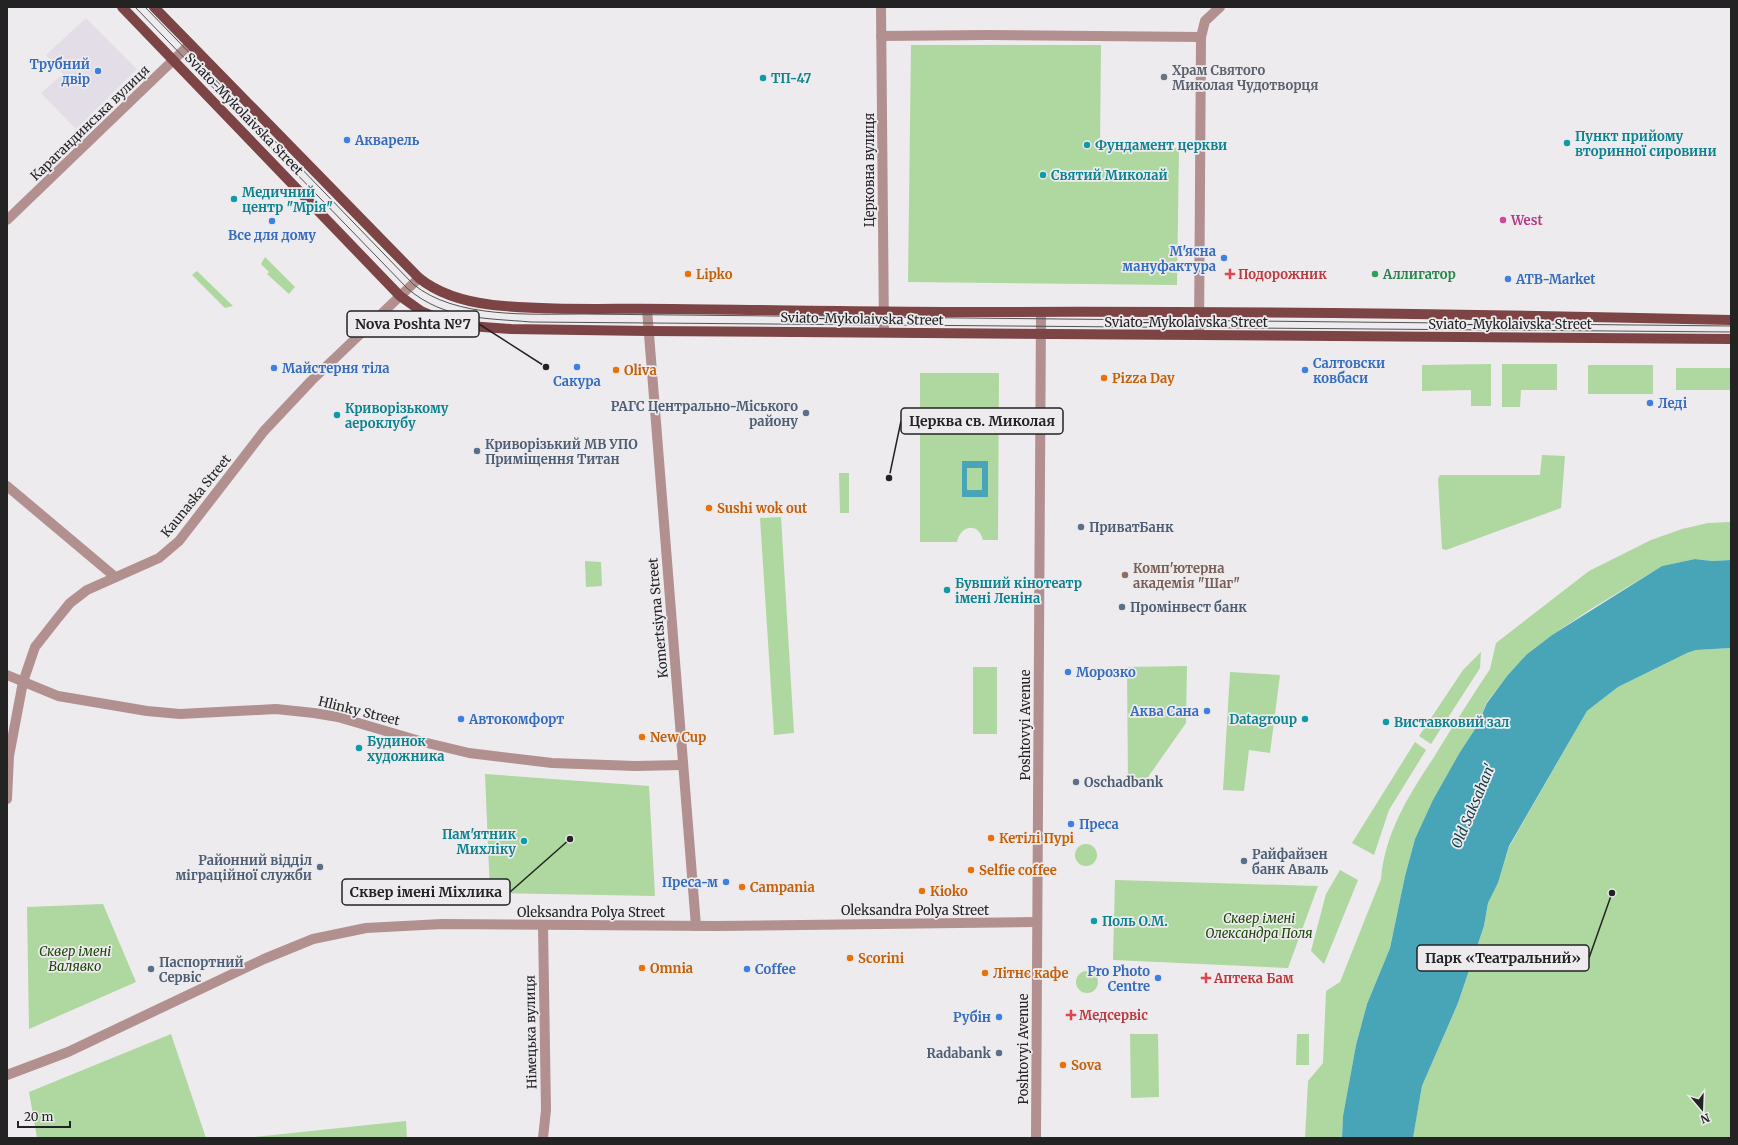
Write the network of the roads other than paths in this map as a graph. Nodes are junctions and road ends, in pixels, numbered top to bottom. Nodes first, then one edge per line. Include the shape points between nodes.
1 (122, 7) edge
2 (154, 7) edge
3 (881, 7) edge
4 (1220, 7) edge
5 (881, 36) junction
6 (1201, 37) junction
7 (190, 44) junction
8 (174, 60) junction
9 (7, 220) edge
10 (419, 278) junction
11 (400, 296) junction
12 (646, 309) junction
13 (884, 312) junction
14 (1041, 312) junction
15 (1199, 313) junction
16 (1731, 320) edge
17 (648, 331) junction
18 (884, 332) junction
19 (1041, 335) junction
20 (1199, 335) junction
21 (1731, 339) edge
22 (7, 486) edge
23 (114, 576) junction
24 (7, 676) edge
25 (23, 682) junction
26 (683, 765) junction
27 (7, 799) edge
28 (1037, 922) junction
29 (543, 925) junction
30 (696, 926) junction
31 (7, 1075) edge
32 (543, 1138) edge
33 (1036, 1138) edge

1 - 8 main road, Sviato-Mykolaivska Street
2 - 7 main road, Sviato-Mykolaivska Street
3 - 5 street, Церковна вулиця
4 - 6 street via 1206,21
5 - 6 street
5 - 13 street, Церковна вулиця
6 - 15 street
7 - 8 street, Карагандинська вулиця
7 - 10 main road, Sviato-Mykolaivska Street
8 - 9 street, Карагандинська вулиця
8 - 11 main road, Sviato-Mykolaivska Street
10 - 11 street, Kaunaska Street
10 - 12 main road, Sviato-Mykolaivska Street via 439,291 492,305
11 - 17 main road, Sviato-Mykolaivska Street via 421,311 442,320 469,326
11 - 23 street, Kaunaska Street via 264,431 179,541 159,558
12 - 13 main road, Sviato-Mykolaivska Street
12 - 17 street, Komertsiyna Street
13 - 14 main road, Sviato-Mykolaivska Street
13 - 18 street, Церковна вулиця
14 - 15 main road, Sviato-Mykolaivska Street
14 - 19 street, Poshtovyi Avenue
15 - 16 main road, Sviato-Mykolaivska Street
15 - 20 street
17 - 18 main road, Sviato-Mykolaivska Street
17 - 26 street, Komertsiyna Street
18 - 19 main road, Sviato-Mykolaivska Street
19 - 20 main road, Sviato-Mykolaivska Street
19 - 28 street, Poshtovyi Avenue
20 - 21 main road, Sviato-Mykolaivska Street
22 - 23 street
23 - 25 street, Kaunaska Street via 87,590 70,603 35,648
24 - 25 street, Hlinky Street
25 - 26 street, Hlinky Street via 58,696 180,714 276,709 314,713 338,717 423,742 486,755 552,763
25 - 27 street, Kaunaska Street via 9,756
26 - 30 street, Komertsiyna Street
28 - 30 street, Oleksandra Polya Street
28 - 33 street, Poshtovyi Avenue
29 - 30 street, Oleksandra Polya Street
29 - 31 street, Oleksandra Polya Street via 406,925 344,931 313,939 264,959 68,1052
29 - 32 street, Німецька вулиця via 546,1110

